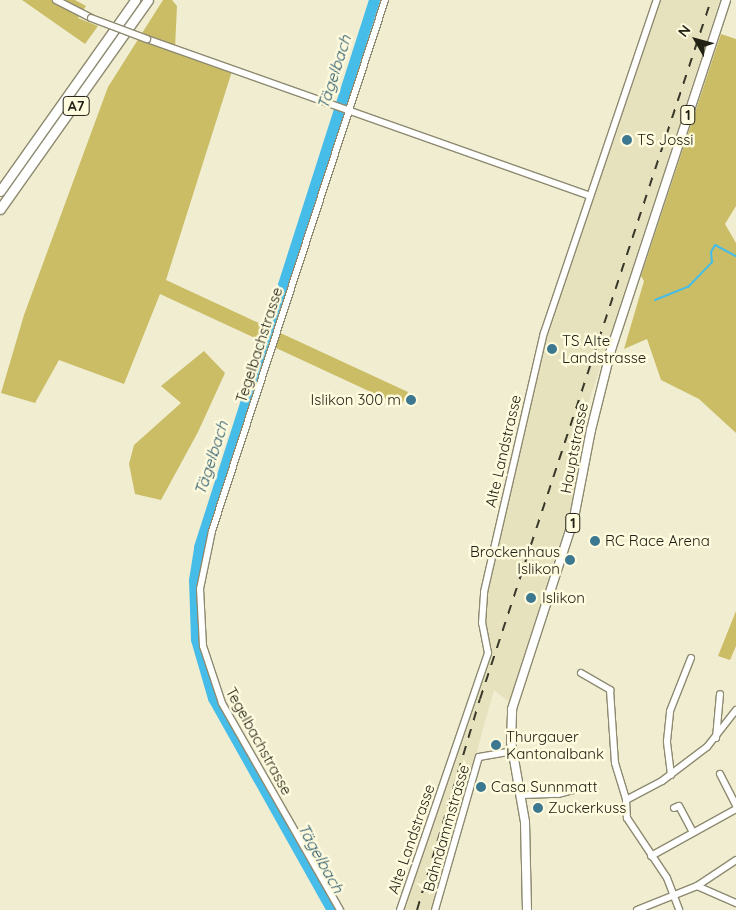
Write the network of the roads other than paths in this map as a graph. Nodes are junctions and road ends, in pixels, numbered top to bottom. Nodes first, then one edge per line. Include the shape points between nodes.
1 (56, 0) edge
2 (135, 0) edge
3 (148, 0) edge
4 (385, 0) edge
5 (657, 0) edge
6 (726, 0) edge
7 (347, 107) junction
8 (0, 191) edge
9 (590, 196) junction
10 (0, 209) edge
11 (691, 658) dead end
12 (581, 673) dead end
13 (720, 694) dead end
14 (736, 710) edge
15 (716, 738) junction
16 (513, 752) junction
17 (720, 774) dead end
18 (671, 775) junction
19 (584, 787) dead end
20 (521, 795) junction
21 (626, 800) junction
22 (736, 805) edge
23 (674, 808) dead end
24 (736, 809) edge
25 (693, 832) junction
26 (651, 856) junction
27 (736, 860) edge
28 (698, 886) junction
29 (676, 895) junction
30 (735, 903) edge
31 (340, 910) edge
32 (400, 910) edge
33 (435, 910) edge
34 (527, 910) edge
35 (637, 910) edge
36 (680, 910) edge
37 (733, 910) edge

1 - 7 street, bridge via 91,18 147,39
2 - 8 highway, A7
3 - 10 highway, A7
4 - 7 street, Tegelbachstrasse
5 - 9 street, Alte Landstrasse
6 - 16 main road, Hauptstrasse / 1 via 611,351 574,518 512,709
7 - 9 street
7 - 31 street, Tegelbachstrasse via 212,531 202,570 200,610 203,646 222,703
9 - 32 street, Alte Landstrasse via 544,334 489,566 482,618 488,646 484,666
11 - 18 street via 670,711 667,741
12 - 21 street via 610,690 615,763
13 - 15 street
14 - 15 street
15 - 18 street
16 - 20 main road, Hauptstrasse / 1
16 - 33 street, Bahndammstrasse via 479,757
17 - 22 street
18 - 21 street
19 - 20 street via 558,794
20 - 34 main road, Hauptstrasse / 1 via 526,840
21 - 26 street via 627,818
23 - 25 street via 679,806
24 - 25 street
25 - 26 street
26 - 29 street
27 - 28 street
28 - 29 street
28 - 30 street
29 - 35 street
29 - 36 street
30 - 37 street

